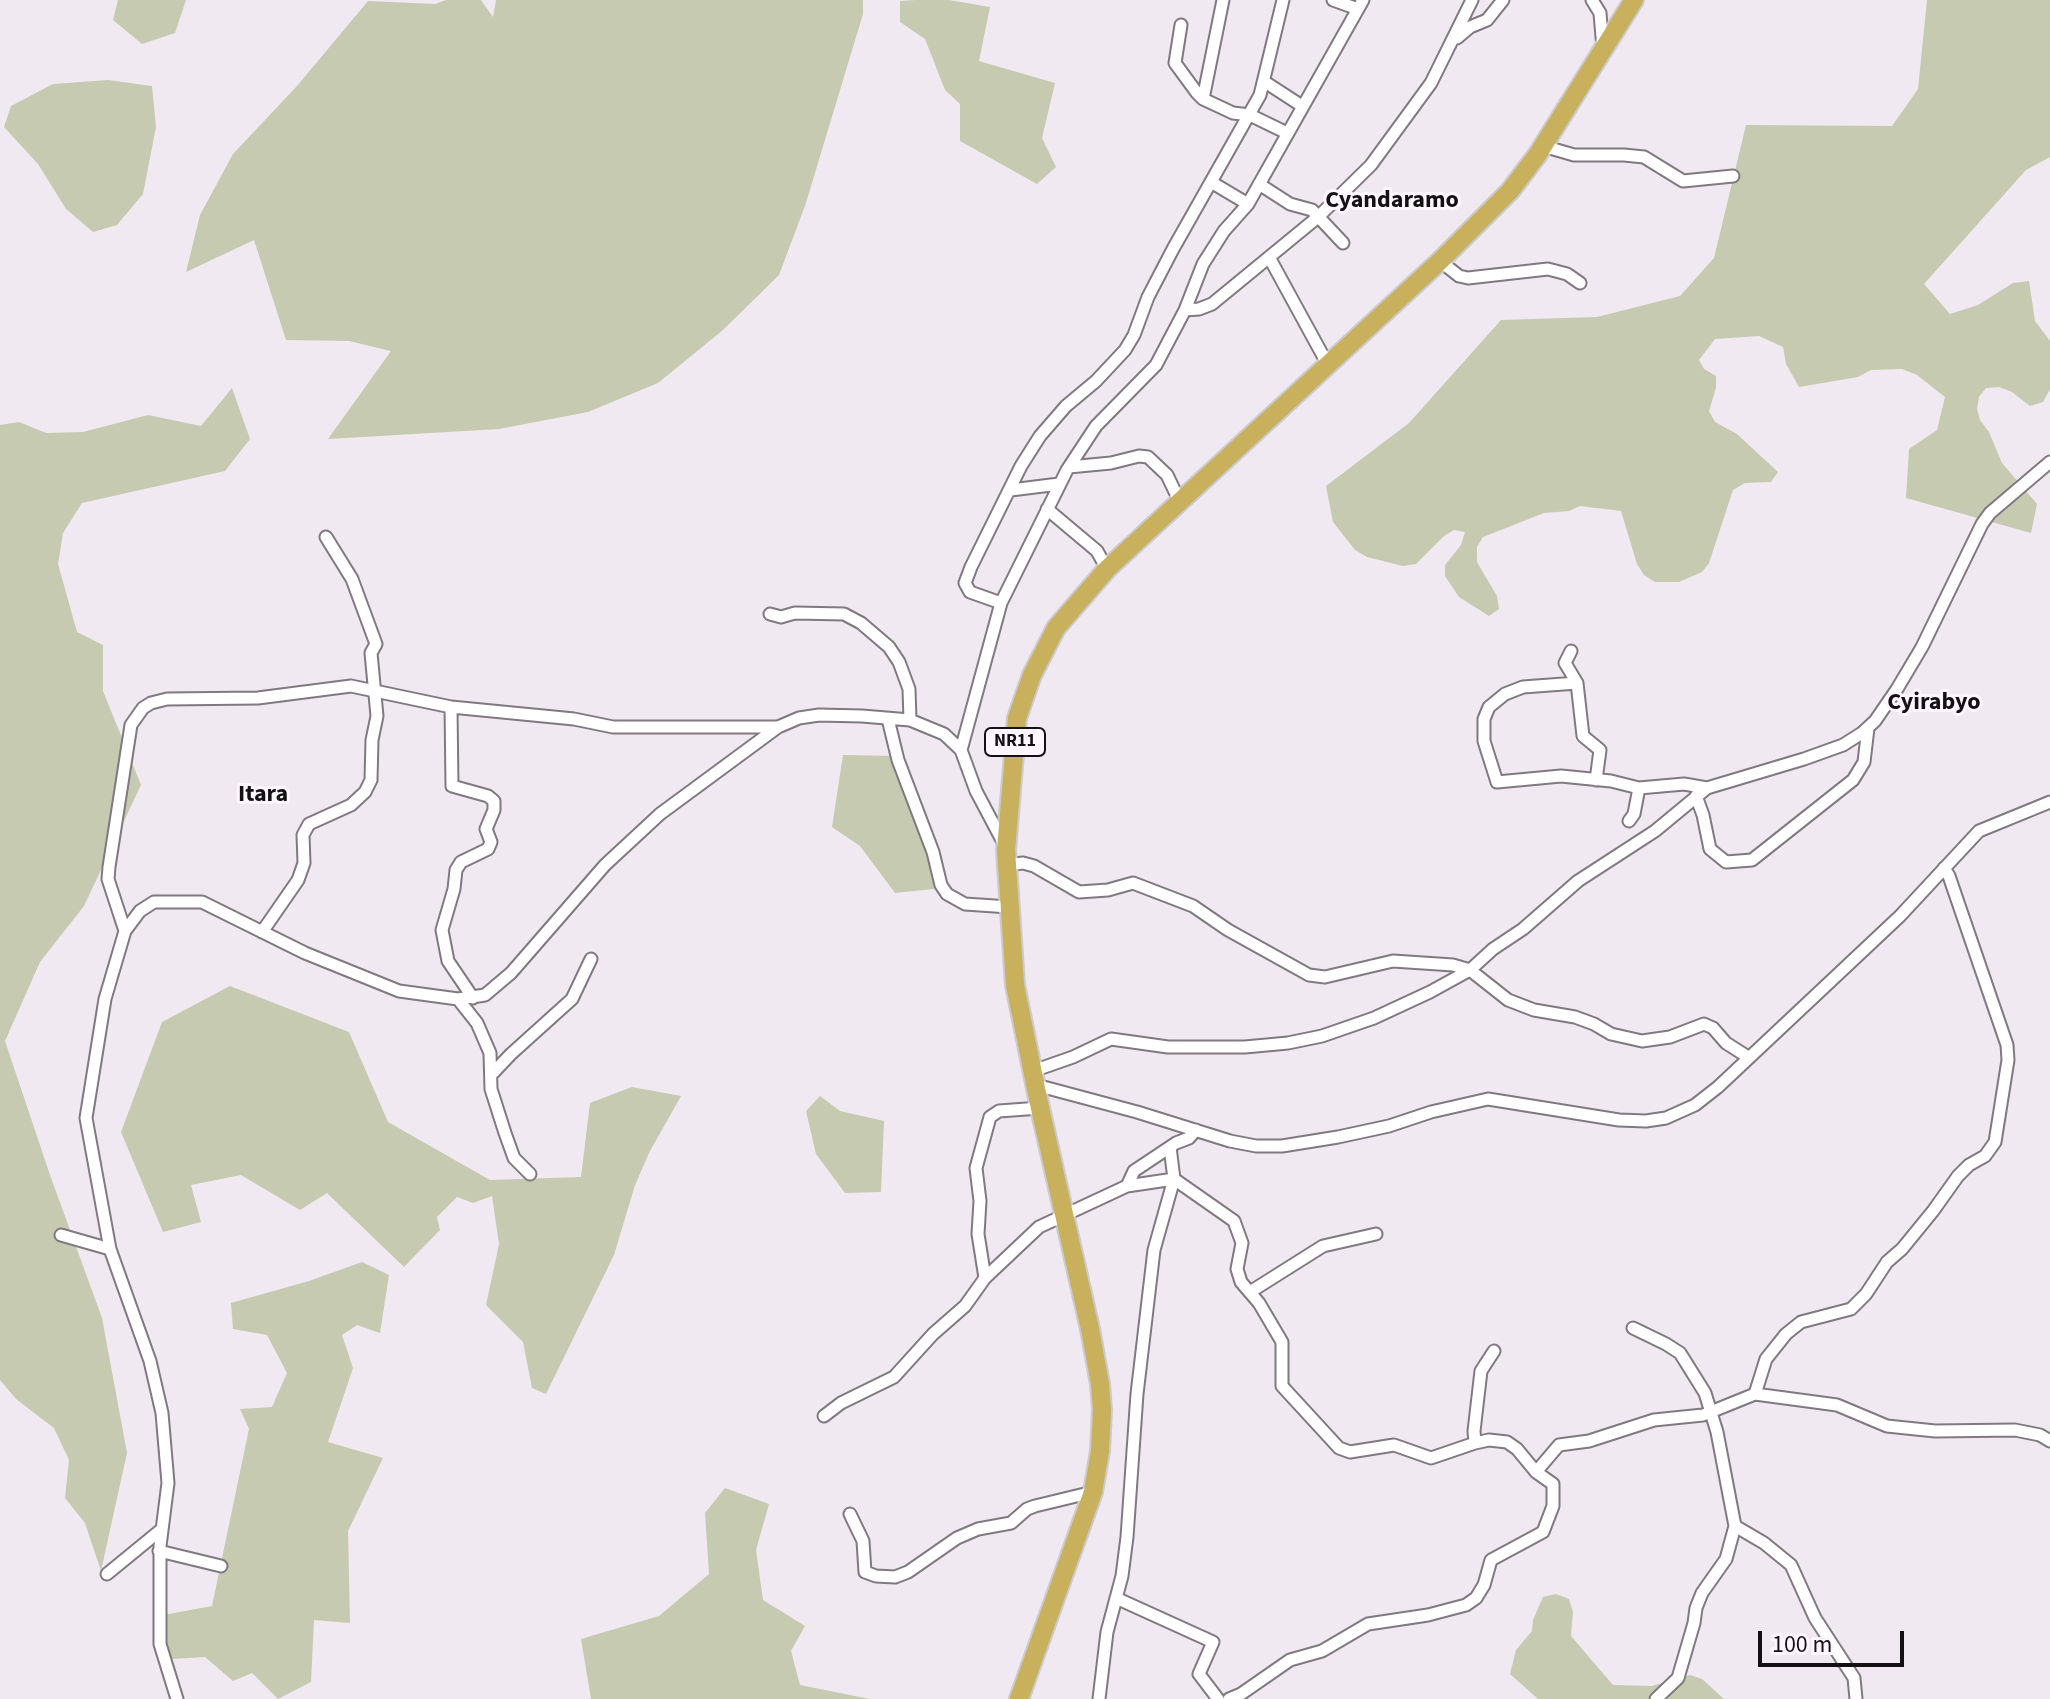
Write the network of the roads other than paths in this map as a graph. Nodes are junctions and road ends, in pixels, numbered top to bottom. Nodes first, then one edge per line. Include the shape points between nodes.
1 (1223, 0) edge
2 (1283, 0) edge
3 (1333, 0) edge
4 (1472, 0) edge
5 (1503, 0) edge
6 (1592, 0) edge
7 (1634, 0) edge
8 (1360, 5) edge
9 (1181, 25) dead end
10 (1451, 44) junction
11 (1603, 51) junction
12 (1265, 82) junction
13 (1203, 99) junction
14 (1302, 106) junction
15 (1250, 115) junction
16 (1287, 133) junction
17 (1543, 146) junction
18 (1733, 176) dead end
19 (1211, 182) junction
20 (1259, 184) junction
21 (1248, 204) junction
22 (1318, 217) junction
23 (1343, 243) dead end
24 (1269, 257) junction
25 (1440, 261) junction
26 (1580, 283) dead end
27 (1185, 310) junction
28 (1328, 365) junction
29 (2050, 462) edge
30 (1069, 467) junction
31 (1059, 484) junction
32 (1011, 490) junction
33 (1179, 500) junction
34 (1047, 509) junction
35 (326, 537) dead end
36 (1107, 569) junction
37 (1001, 603) junction
38 (770, 614) dead end
39 (1571, 651) dead end
40 (1577, 683) junction
41 (375, 690) junction
42 (451, 707) junction
43 (888, 719) junction
44 (910, 720) junction
45 (778, 727) junction
46 (1868, 728) junction
47 (961, 750) junction
48 (1596, 780) junction
49 (1639, 788) junction
50 (1707, 788) junction
51 (1696, 796) junction
52 (2050, 802) edge
53 (1629, 821) dead end
54 (1006, 858) junction
55 (1944, 868) junction
56 (1009, 907) junction
57 (125, 931) junction
58 (262, 932) junction
59 (591, 959) dead end
60 (1470, 970) junction
61 (473, 998) junction
62 (458, 999) junction
63 (1748, 1057) junction
64 (491, 1075) junction
65 (1035, 1078) junction
66 (1040, 1108) junction
67 (1196, 1130) junction
68 (1170, 1147) junction
69 (530, 1174) dead end
70 (1174, 1179) junction
71 (1127, 1186) junction
72 (1065, 1215) junction
73 (1376, 1234) dead end
74 (61, 1235) dead end
75 (110, 1249) junction
76 (985, 1278) junction
77 (1250, 1292) junction
78 (1633, 1328) dead end
79 (1494, 1351) dead end
80 (1755, 1394) junction
81 (1711, 1412) junction
82 (824, 1416) dead end
83 (2050, 1441) edge
84 (1475, 1443) junction
85 (1536, 1472) junction
86 (1093, 1492) junction
87 (850, 1514) dead end
88 (1735, 1526) junction
89 (162, 1529) junction
90 (159, 1551) junction
91 (221, 1566) dead end
92 (107, 1574) dead end
93 (1116, 1598) junction
94 (177, 1699) edge
95 (1019, 1699) edge
96 (1099, 1699) edge
97 (1218, 1699) edge
98 (1229, 1699) edge
99 (1656, 1699) edge
100 (1856, 1699) edge

1 - 13 street
2 - 12 street
3 - 8 street
4 - 10 street
5 - 10 street via 1487,20
6 - 11 street via 1600,13
7 - 11 highway, NR11
8 - 14 street
9 - 13 street via 1175,63
10 - 22 street via 1413,111 1371,165
11 - 17 highway, NR11
12 - 14 street
12 - 15 street
13 - 15 street
14 - 16 street
15 - 16 street
15 - 19 street
16 - 20 street
17 - 18 street via 1574,155 1644,157 1683,181
17 - 25 highway, NR11 via 1510,191
19 - 21 street
19 - 32 street via 1125,350 1040,436
20 - 21 street
20 - 22 street
21 - 27 street via 1203,264
22 - 23 street
22 - 24 street
24 - 27 street via 1212,304
24 - 28 street
25 - 26 street via 1468,278 1548,269
25 - 28 highway, NR11
27 - 30 street via 1156,365 1103,418
28 - 33 highway, NR11
29 - 46 street via 1982,524 1922,647
30 - 31 street
30 - 33 street via 1148,457 1167,475
31 - 32 street
31 - 34 street
32 - 37 street via 965,583 970,592
33 - 36 highway, NR11
34 - 36 street via 1097,551
34 - 37 street
35 - 41 street via 352,579 376,644 371,653
36 - 54 highway, NR11 via 1056,628 1024,697 1016,728
37 - 47 street
38 - 44 street via 844,614 861,623 899,662 909,689
39 - 40 street via 1565,663
40 - 48 street via 1583,736 1600,750
40 - 48 street via 1523,687 1505,694 1489,707 1484,741 1497,782 1561,776
41 - 42 street
41 - 57 street via 351,686 258,698 167,699 143,708 131,725 108,879
41 - 58 street via 371,780 351,805 309,824 298,880
42 - 45 street via 613,727
42 - 61 street via 452,786 494,801 486,829 491,842 456,870 442,930 448,961
43 - 44 street
43 - 45 street via 819,715
43 - 56 street via 941,885 965,904
44 - 47 street via 944,734
45 - 61 street via 641,830 511,973 485,995
46 - 50 street via 1843,745
46 - 51 street via 1864,762 1853,780 1752,860 1726,862 1710,849
47 - 54 street
48 - 49 street
49 - 50 street
49 - 53 street
50 - 51 street
51 - 60 street via 1655,831 1578,881
52 - 55 street via 1979,831
54 - 56 highway, NR11
54 - 60 street via 1034,866 1079,892 1133,883 1193,906 1309,975 1325,977 1393,961
55 - 63 street via 1900,916
55 - 80 street via 2007,1045 1995,1142 1958,1176 1851,1309 1801,1322 1786,1334 1766,1359
56 - 65 highway, NR11 via 1015,985
57 - 58 street via 147,905 182,900 202,902
57 - 75 street via 105,999 86,1118
58 - 62 street via 399,991
59 - 64 street via 572,999
60 - 63 street via 1521,1006 1575,1017 1642,1041 1704,1024
60 - 65 street via 1374,1018 1322,1036 1245,1047 1111,1039
61 - 62 street
62 - 64 street via 477,1023 490,1053
63 - 67 street via 1695,1105 1646,1121 1488,1099 1389,1126 1282,1146 1256,1146
64 - 69 street via 514,1158
65 - 66 highway, NR11
65 - 67 street
66 - 72 highway, NR11
66 - 76 street via 999,1111 990,1117 976,1168
67 - 68 street
68 - 70 street
68 - 71 street via 1134,1171
70 - 71 street
70 - 77 street via 1234,1221 1242,1243 1237,1269
70 - 93 street via 1154,1250 1127,1537
71 - 72 street
72 - 76 street via 1039,1227
72 - 86 highway, NR11 via 1100,1384 1100,1451
73 - 77 street via 1323,1246
74 - 75 street
75 - 89 street via 150,1361 162,1413 168,1483
76 - 82 street via 965,1306 894,1377
77 - 84 street via 1282,1342 1282,1386 1344,1451 1394,1445 1431,1458
78 - 81 street via 1680,1353
79 - 84 street via 1481,1371
80 - 81 street
80 - 83 street via 1837,1405 1887,1426 2015,1430
81 - 85 street via 1654,1420 1559,1445
81 - 88 street
84 - 85 street via 1507,1442
85 - 98 street via 1553,1484 1553,1506 1543,1532 1491,1560 1476,1598 1440,1613 1368,1624 1322,1651 1290,1660
86 - 87 street via 1035,1506 1011,1523 957,1538 895,1577 865,1572 863,1541
86 - 95 highway, NR11
88 - 99 street via 1726,1559 1696,1608 1678,1678
88 - 100 street via 1791,1565 1815,1618 1854,1678
89 - 90 street
89 - 92 street
90 - 91 street
90 - 94 street via 160,1644
93 - 96 street
93 - 97 street via 1213,1642 1199,1674

